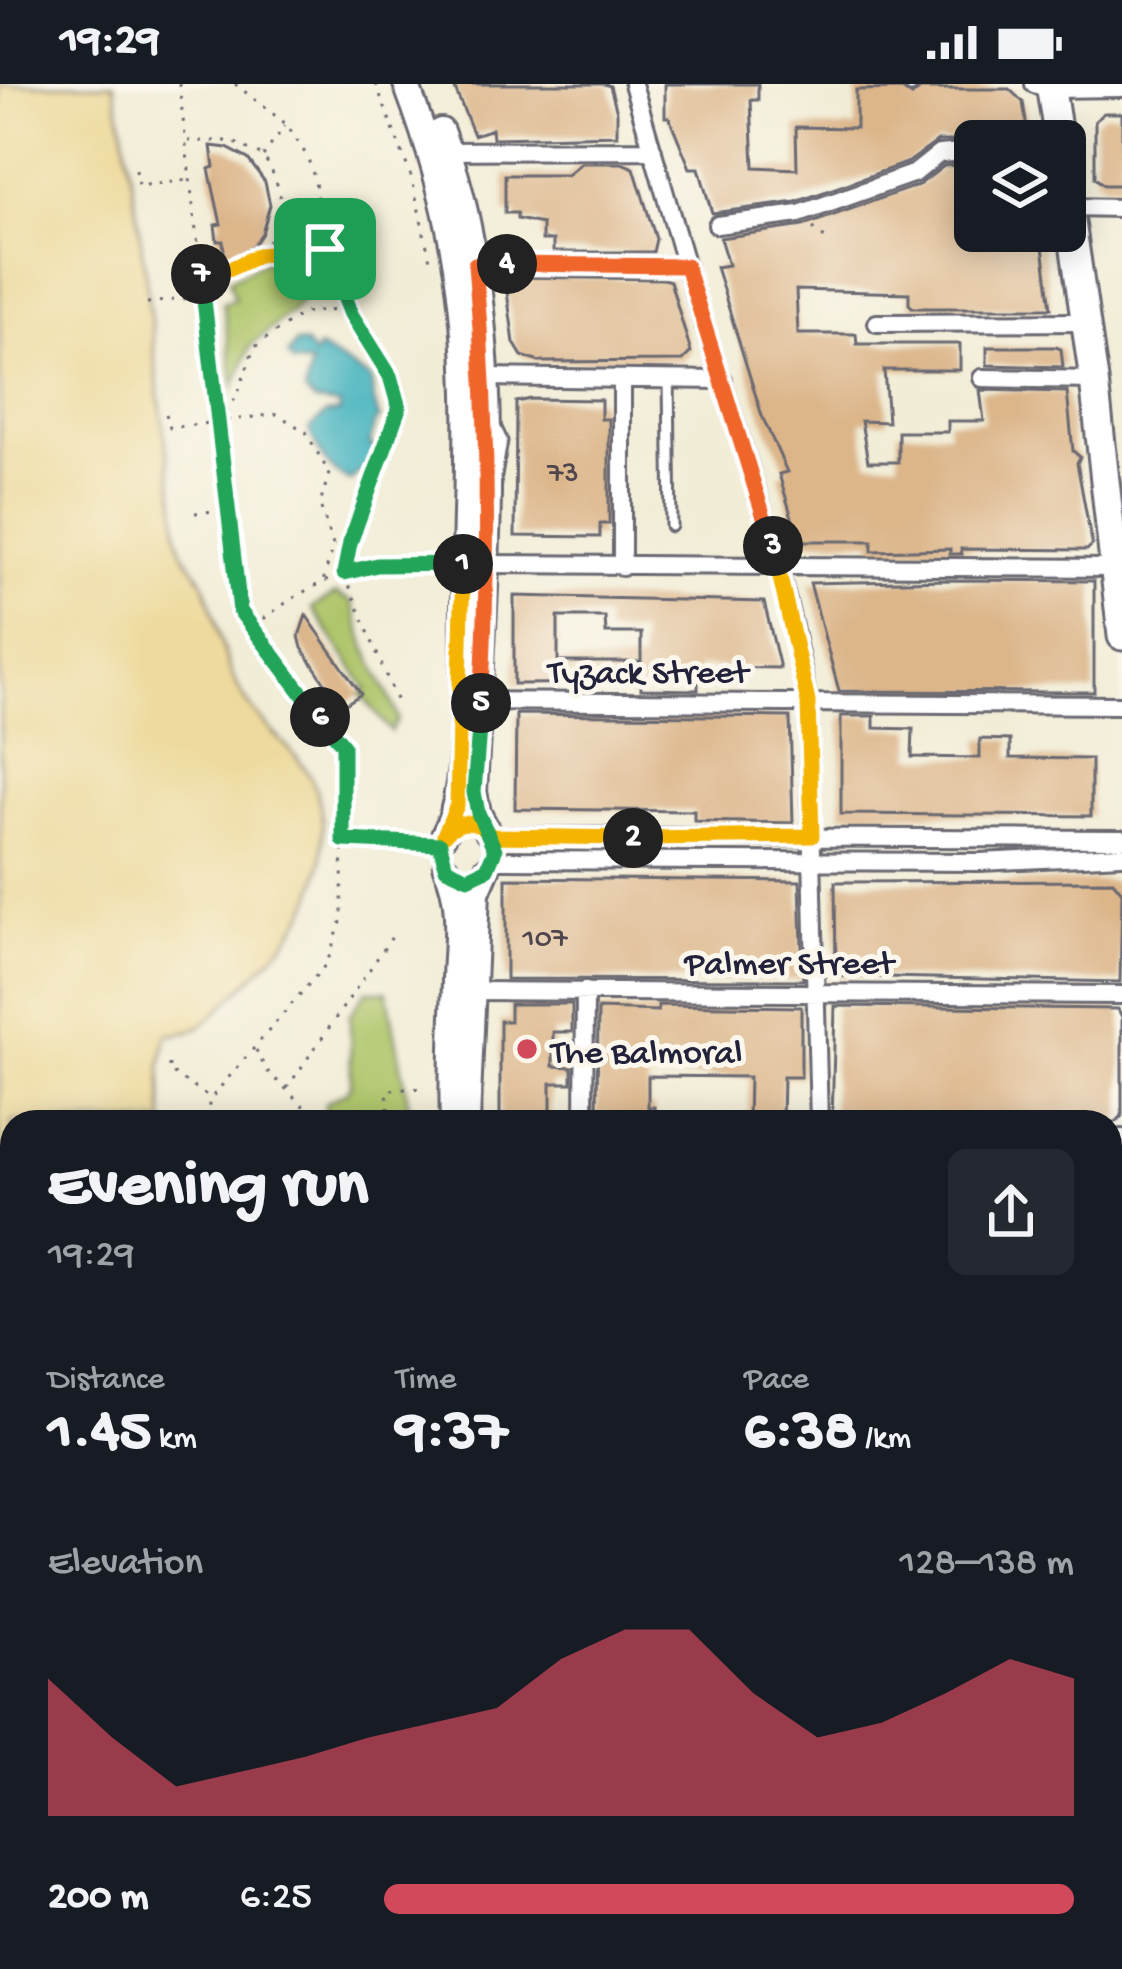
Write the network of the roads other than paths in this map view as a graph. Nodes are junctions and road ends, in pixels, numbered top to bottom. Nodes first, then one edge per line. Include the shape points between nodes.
1 (406, 84) edge
2 (423, 84) edge
3 (632, 84) edge
4 (1045, 86) edge
5 (1122, 88) edge
6 (1054, 120) edge
7 (440, 151) junction
8 (653, 151) junction
9 (954, 153) edge
10 (1086, 199) edge
11 (1122, 208) edge
12 (717, 225) dead end
13 (1076, 252) edge
14 (465, 264) junction
15 (686, 266) junction
16 (1086, 322) junction
17 (877, 323) dead end
18 (475, 377) junction
19 (982, 378) dead end
20 (669, 380) junction
21 (723, 380) junction
22 (1094, 380) junction
23 (622, 381) junction
24 (671, 526) dead end
25 (475, 564) junction
26 (778, 564) junction
27 (622, 567) junction
28 (1118, 568) edge
29 (1122, 636) edge
30 (472, 701) junction
31 (808, 702) junction
32 (1122, 705) edge
33 (812, 836) junction
34 (1122, 839) edge
35 (443, 849) junction
36 (490, 849) junction
37 (1122, 855) edge
38 (813, 860) junction
39 (464, 991) junction
40 (585, 991) junction
41 (818, 993) junction
42 (1122, 995) edge
43 (453, 1110) edge
44 (467, 1110) edge
45 (584, 1110) edge
46 (819, 1110) edge

1 - 7 main road
2 - 7 main road
3 - 8 street
4 - 5 street
4 - 6 main road
7 - 8 street
7 - 14 main road
8 - 15 street
9 - 12 street via 799,214
10 - 11 street
13 - 16 main road
14 - 15 street
14 - 18 main road
15 - 21 street
16 - 17 street
16 - 22 main road
18 - 23 street
18 - 25 main road
18 - 25 main road via 485,417 486,488
19 - 22 street
20 - 21 street
20 - 23 street
20 - 24 lane
21 - 26 street
22 - 28 main road
23 - 27 street
25 - 27 street
25 - 30 main road
26 - 27 street
26 - 28 street
26 - 31 street
28 - 29 main road
30 - 31 street, Tyzack Street
30 - 35 main road
30 - 36 main road via 474,792
31 - 32 street, Tyzack Street
31 - 33 street
33 - 34 street
33 - 36 street
33 - 38 street
35 - 36 main road via 457,824 467,822
35 - 36 main road via 468,878
35 - 39 main road via 455,886
36 - 38 street
36 - 39 main road
37 - 38 street
38 - 41 street
39 - 40 street, Palmer Street
39 - 43 main road
39 - 44 main road
40 - 41 street, Palmer Street
40 - 45 street
41 - 42 street, Palmer Street
41 - 46 street

